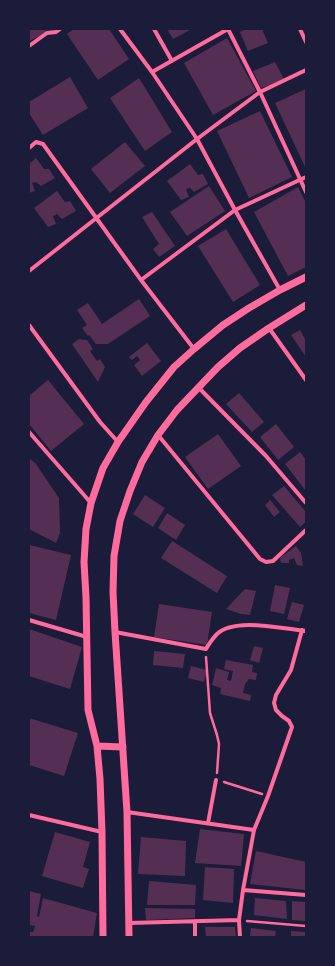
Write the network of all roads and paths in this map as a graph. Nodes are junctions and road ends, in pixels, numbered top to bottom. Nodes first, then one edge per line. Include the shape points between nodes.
1 (120, 29) edge
2 (154, 29) edge
3 (228, 29) edge
4 (300, 29) edge
5 (57, 30) edge
6 (306, 42) edge
7 (29, 46) edge
8 (172, 61) junction
9 (306, 70) edge
10 (152, 72) junction
11 (260, 92) junction
12 (197, 139) junction
13 (29, 148) edge
14 (306, 177) edge
15 (300, 179) junction
16 (306, 192) edge
17 (235, 210) junction
18 (96, 218) junction
19 (29, 271) edge
20 (306, 277) edge
21 (141, 280) junction
22 (280, 290) junction
23 (306, 305) edge
24 (29, 325) edge
25 (269, 328) junction
26 (194, 349) junction
27 (306, 380) edge
28 (198, 387) junction
29 (29, 432) edge
30 (158, 435) junction
31 (31, 438) edge
32 (118, 442) junction
33 (91, 503) junction
34 (306, 503) edge
35 (306, 530) edge
36 (29, 620) edge
37 (304, 631) edge
38 (115, 632) junction
39 (87, 637) junction
40 (206, 649) junction
41 (97, 746) junction
42 (123, 747) junction
43 (216, 780) junction
44 (268, 796) junction
45 (127, 812) junction
46 (29, 816) edge
47 (208, 823) junction
48 (254, 830) junction
49 (102, 832) junction
50 (243, 890) junction
51 (306, 895) edge
52 (239, 920) junction
53 (196, 921) junction
54 (129, 923) junction
55 (306, 926) edge
56 (103, 937) edge
57 (129, 937) edge
58 (195, 937) edge
59 (240, 937) edge

1 - 10 street
2 - 8 street
3 - 8 street
3 - 11 street
4 - 6 street
5 - 7 street via 47,33
8 - 10 street
9 - 11 street
10 - 12 street
11 - 12 street
11 - 15 street
12 - 17 street
12 - 18 street
13 - 18 street via 36,142 43,144
14 - 15 street
15 - 16 street
15 - 17 street
17 - 21 street
17 - 22 street
18 - 19 street
18 - 21 street
20 - 22 street
21 - 26 street
22 - 26 street via 224,325
23 - 25 street
24 - 32 street via 100,422
25 - 27 street
25 - 28 street via 234,353
26 - 32 street via 174,367
28 - 30 street
28 - 34 street via 266,456
29 - 31 street
30 - 35 street via 260,559 266,562 273,561
30 - 38 street via 142,462 120,521 114,556
31 - 33 street
32 - 33 street via 103,468
33 - 39 street via 84,562
36 - 39 street
37 - 40 street via 245,624 232,626 218,633
37 - 44 street via 291,670 274,703 276,710 292,727
38 - 40 street
38 - 42 street
39 - 41 street via 88,710
40 - 43 path via 210,713 219,744
41 - 42 street
41 - 49 street
42 - 45 street
43 - 44 path
43 - 47 street
44 - 48 street
45 - 47 street
45 - 54 street
46 - 49 street
47 - 48 street
48 - 50 street
49 - 56 street
50 - 51 street
50 - 52 street
52 - 53 street
52 - 55 path
52 - 59 street
53 - 54 street
53 - 58 street
54 - 57 street

